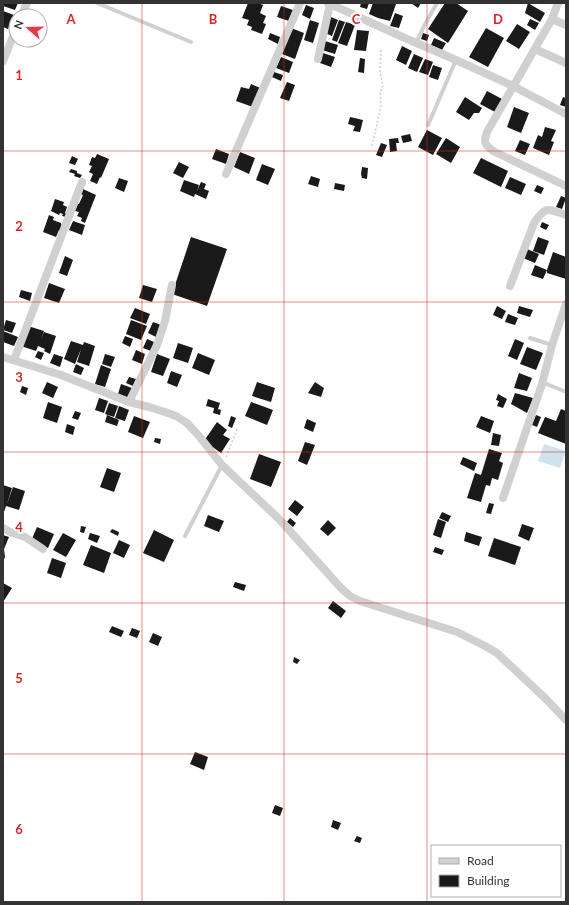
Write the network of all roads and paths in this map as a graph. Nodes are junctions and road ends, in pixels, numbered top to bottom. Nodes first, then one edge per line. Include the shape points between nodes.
1 (97, 3) edge
2 (300, 3) edge
3 (329, 3) edge
4 (437, 3) edge
5 (558, 3) edge
6 (552, 19) junction
7 (566, 25) edge
8 (191, 42) dead end
9 (416, 43) junction
10 (8, 48) edge
11 (381, 48) dead end
12 (535, 49) junction
13 (318, 59) dead end
14 (456, 60) junction
15 (3, 61) edge
16 (566, 63) edge
17 (513, 86) junction
18 (566, 114) edge
19 (428, 125) dead end
20 (372, 146) dead end
21 (226, 174) dead end
22 (82, 182) dead end
23 (566, 186) edge
24 (566, 215) edge
25 (172, 285) dead end
26 (510, 286) dead end
27 (566, 304) edge
28 (530, 338) dead end
29 (552, 345) junction
30 (3, 357) edge
31 (14, 360) junction
32 (542, 382) junction
33 (566, 392) edge
34 (129, 402) junction
35 (237, 429) dead end
36 (222, 466) junction
37 (503, 498) dead end
38 (3, 528) edge
39 (185, 536) dead end
40 (43, 549) dead end
41 (566, 720) edge

1 - 8 lane
2 - 21 street
3 - 9 street
3 - 13 street
4 - 9 lane
5 - 6 street
6 - 7 street
6 - 12 street
9 - 14 street
10 - 15 street
11 - 20 path via 380,73 383,85
12 - 16 street
12 - 17 street
14 - 17 street
14 - 19 lane
17 - 18 street
17 - 23 street via 487,132 486,145 493,152
22 - 31 street
24 - 26 street via 549,210 544,210 540,214 534,223
25 - 34 street via 157,345
27 - 29 street
28 - 29 lane
29 - 32 street
30 - 31 street
31 - 34 street via 61,375
32 - 33 lane
32 - 37 street
34 - 36 street via 149,406 187,423
35 - 36 path
36 - 39 lane
36 - 41 street via 273,514 350,596 457,632 497,653
38 - 40 street via 25,537

